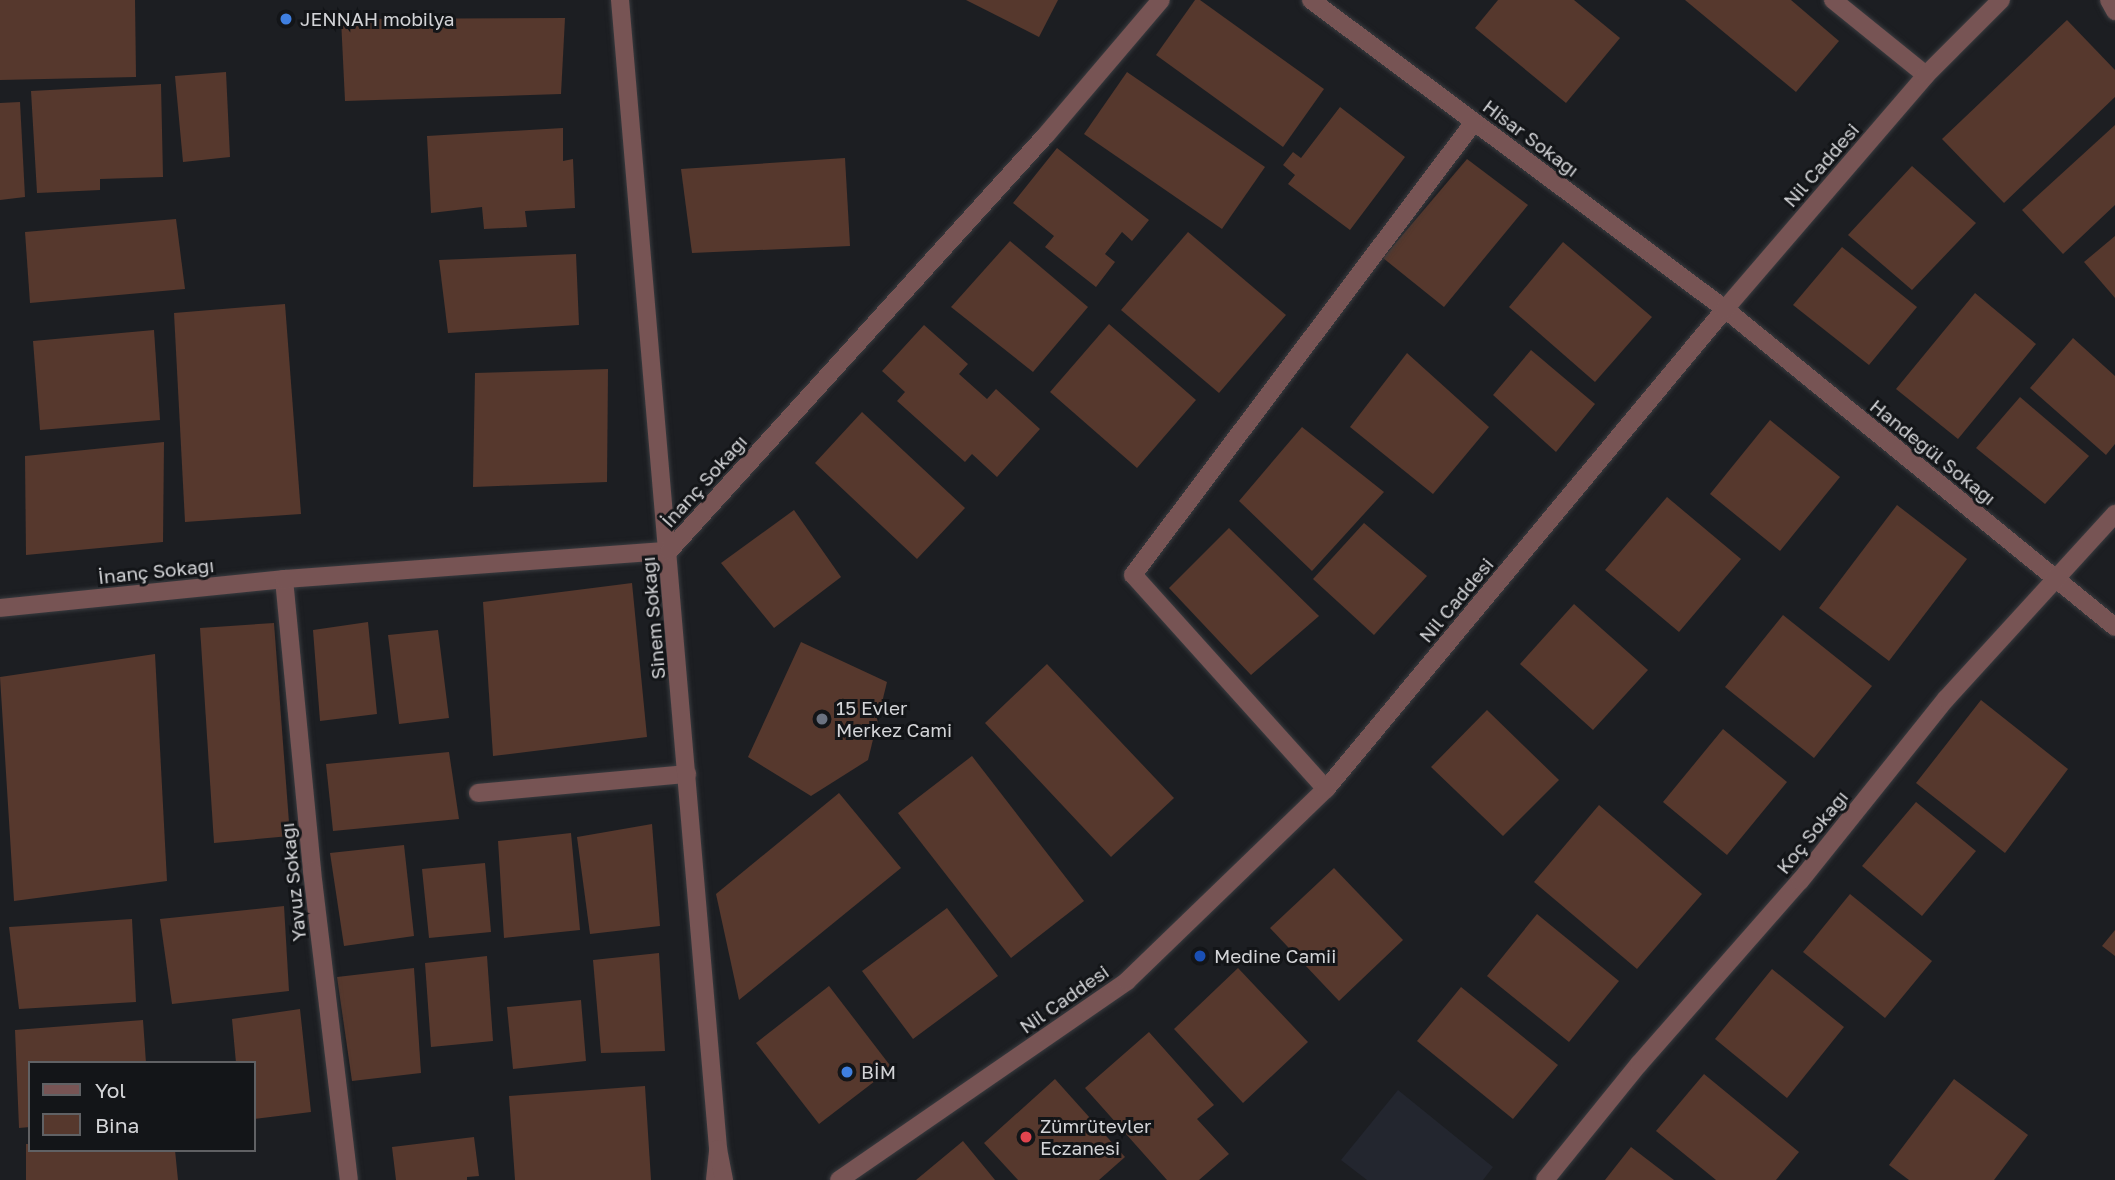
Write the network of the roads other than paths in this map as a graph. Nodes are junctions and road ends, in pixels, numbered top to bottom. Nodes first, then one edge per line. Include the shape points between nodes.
1 (620, 0) edge
2 (1161, 0) edge
3 (1311, 0) edge
4 (1833, 0) edge
5 (2001, 0) edge
6 (2109, 0) edge
7 (2115, 11) edge
8 (1926, 75) junction
9 (1474, 122) junction
10 (1726, 309) junction
11 (2115, 514) edge
12 (668, 551) junction
13 (284, 579) junction
14 (2056, 581) junction
15 (0, 608) edge
16 (2115, 627) edge
17 (687, 774) junction
18 (1326, 789) junction
19 (478, 793) dead end
20 (718, 1149) junction
21 (876, 1154) junction
22 (349, 1180) edge
23 (715, 1180) edge
24 (724, 1180) edge
25 (839, 1180) edge
26 (862, 1180) edge
27 (1545, 1180) edge

1 - 12 street, Sinem Sokağı
2 - 12 street, İnanç Sokağı via 1046,135
3 - 9 street, Hisar Sokağı
4 - 8 street
5 - 8 street, Nil Caddesi
6 - 7 street
8 - 10 street, Nil Caddesi
9 - 10 street, Hisar Sokağı
9 - 18 street via 1133,575
10 - 14 street, Handegül Sokağı
10 - 18 street, Nil Caddesi
11 - 14 street, Koç Sokağı
12 - 13 street, İnanç Sokağı
12 - 17 street, Sinem Sokağı
13 - 15 street, İnanç Sokağı
13 - 22 street, Yavuz Sokağı via 312,871
14 - 16 street, Handegül Sokağı
14 - 27 street, Koç Sokağı via 1946,699 1800,881 1639,1064
17 - 19 street
17 - 20 street, Sinem Sokağı
18 - 21 street, Nil Caddesi via 1127,981
20 - 23 street, Sinem Sokağı
20 - 24 street, Sinem Sokağı
21 - 25 street, Nil Caddesi
21 - 26 street, Nil Caddesi

